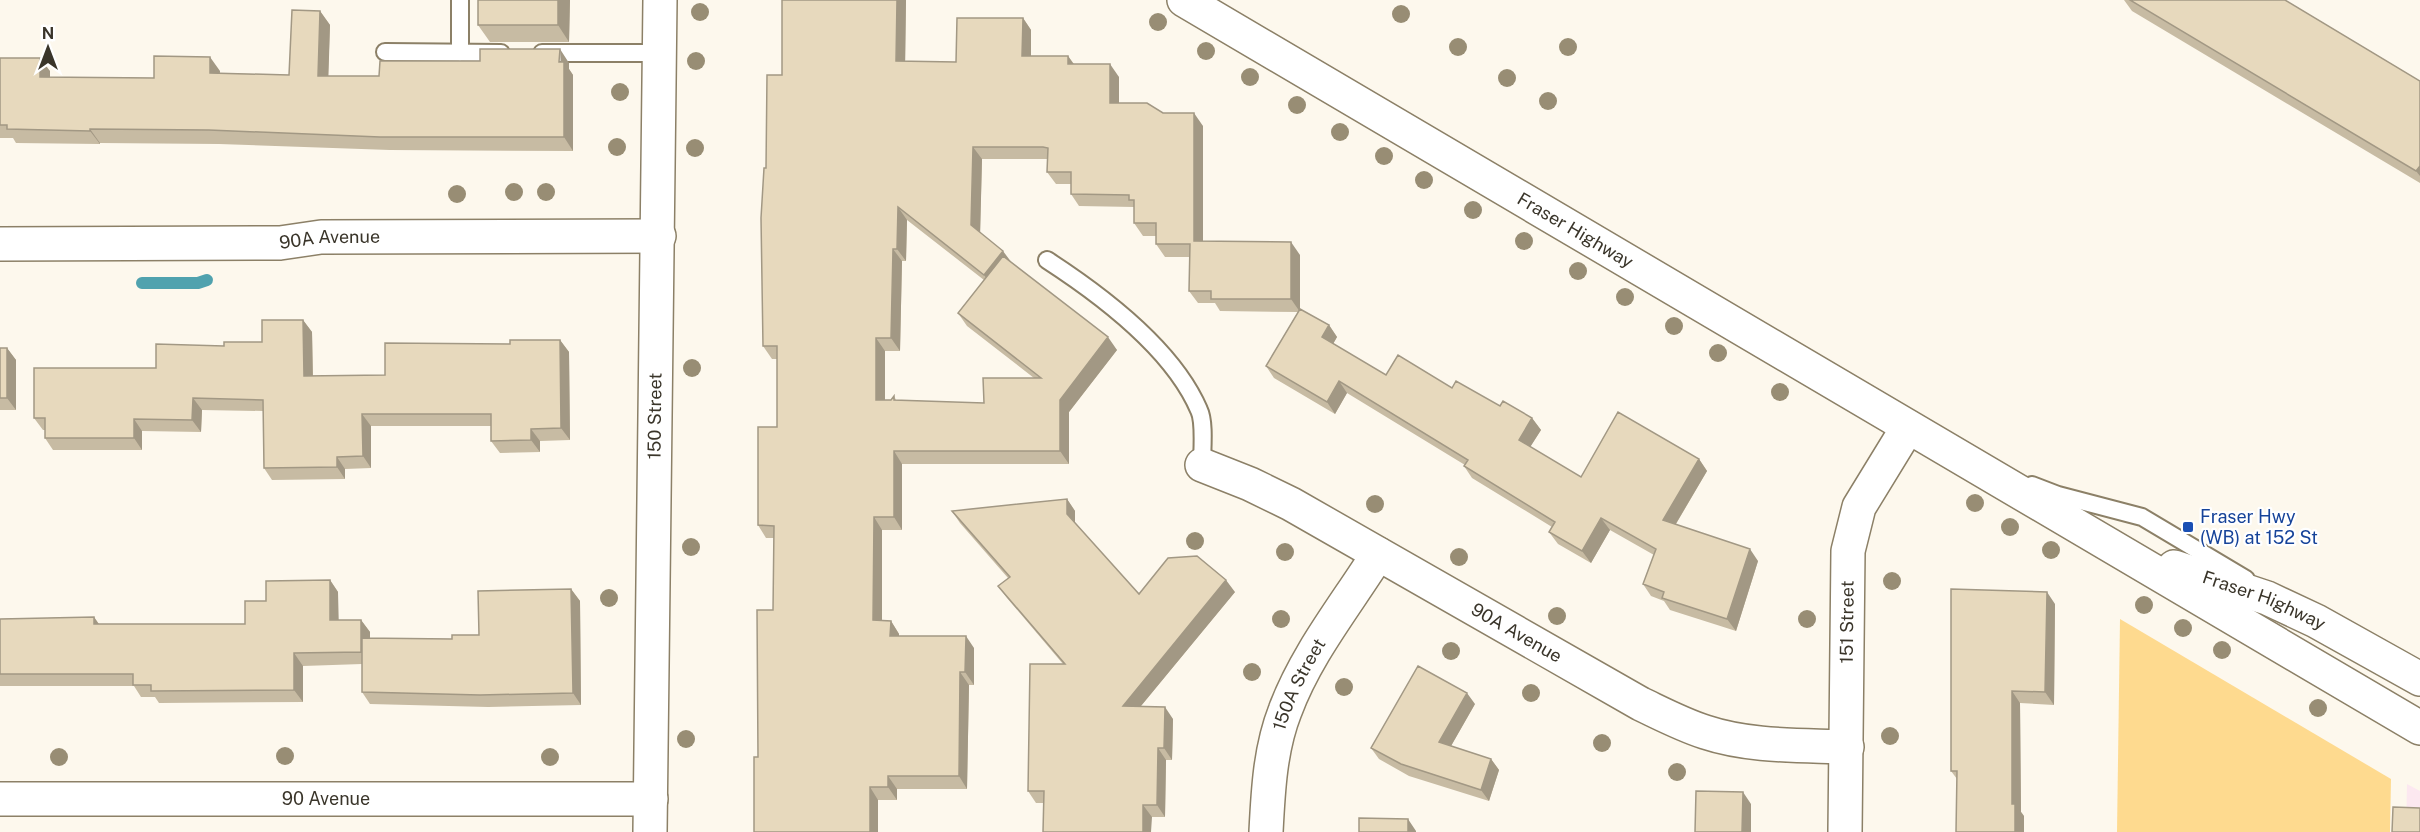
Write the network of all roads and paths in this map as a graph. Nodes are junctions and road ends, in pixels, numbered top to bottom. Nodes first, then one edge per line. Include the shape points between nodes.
1 (460, 0) edge
2 (660, 0) edge
3 (1184, 0) edge
4 (385, 52) dead end
5 (460, 53) junction
6 (661, 53) junction
7 (659, 236) junction
8 (0, 244) edge
9 (1047, 260) dead end
10 (1908, 427) junction
11 (1966, 461) junction
12 (1202, 465) joint
13 (2118, 549) junction
14 (1378, 554) junction
15 (2316, 621) junction
16 (2420, 680) edge
17 (2420, 728) edge
18 (1847, 747) junction
19 (0, 798) edge
20 (651, 798) junction
21 (650, 832) edge
22 (1266, 832) edge
23 (1845, 832) edge

1 - 5 lane
2 - 6 street, 150 Street
3 - 10 street, Fraser Highway
4 - 5 lane
5 - 6 lane
6 - 7 street, 150 Street
7 - 8 street, 90A Avenue via 321,237 280,243
7 - 20 street, 150 Street
9 - 12 lane via 1114,307 1176,371 1201,412
10 - 11 street, Fraser Highway
10 - 18 street, 151 Street via 1859,507 1853,524 1848,551
11 - 13 street, Fraser Highway
11 - 15 lane, Fraser Highway via 2058,495 2142,517
12 - 14 street, 90A Avenue via 1291,504
13 - 15 street, Fraser Highway via 2268,598
13 - 17 street, Fraser Highway
14 - 18 street, 90A Avenue via 1673,719 1735,739
14 - 22 street, 150A Street via 1310,659 1284,711 1269,778
15 - 16 street
18 - 23 street, 151 Street
19 - 20 street, 90 Avenue
20 - 21 street, 150 Street

